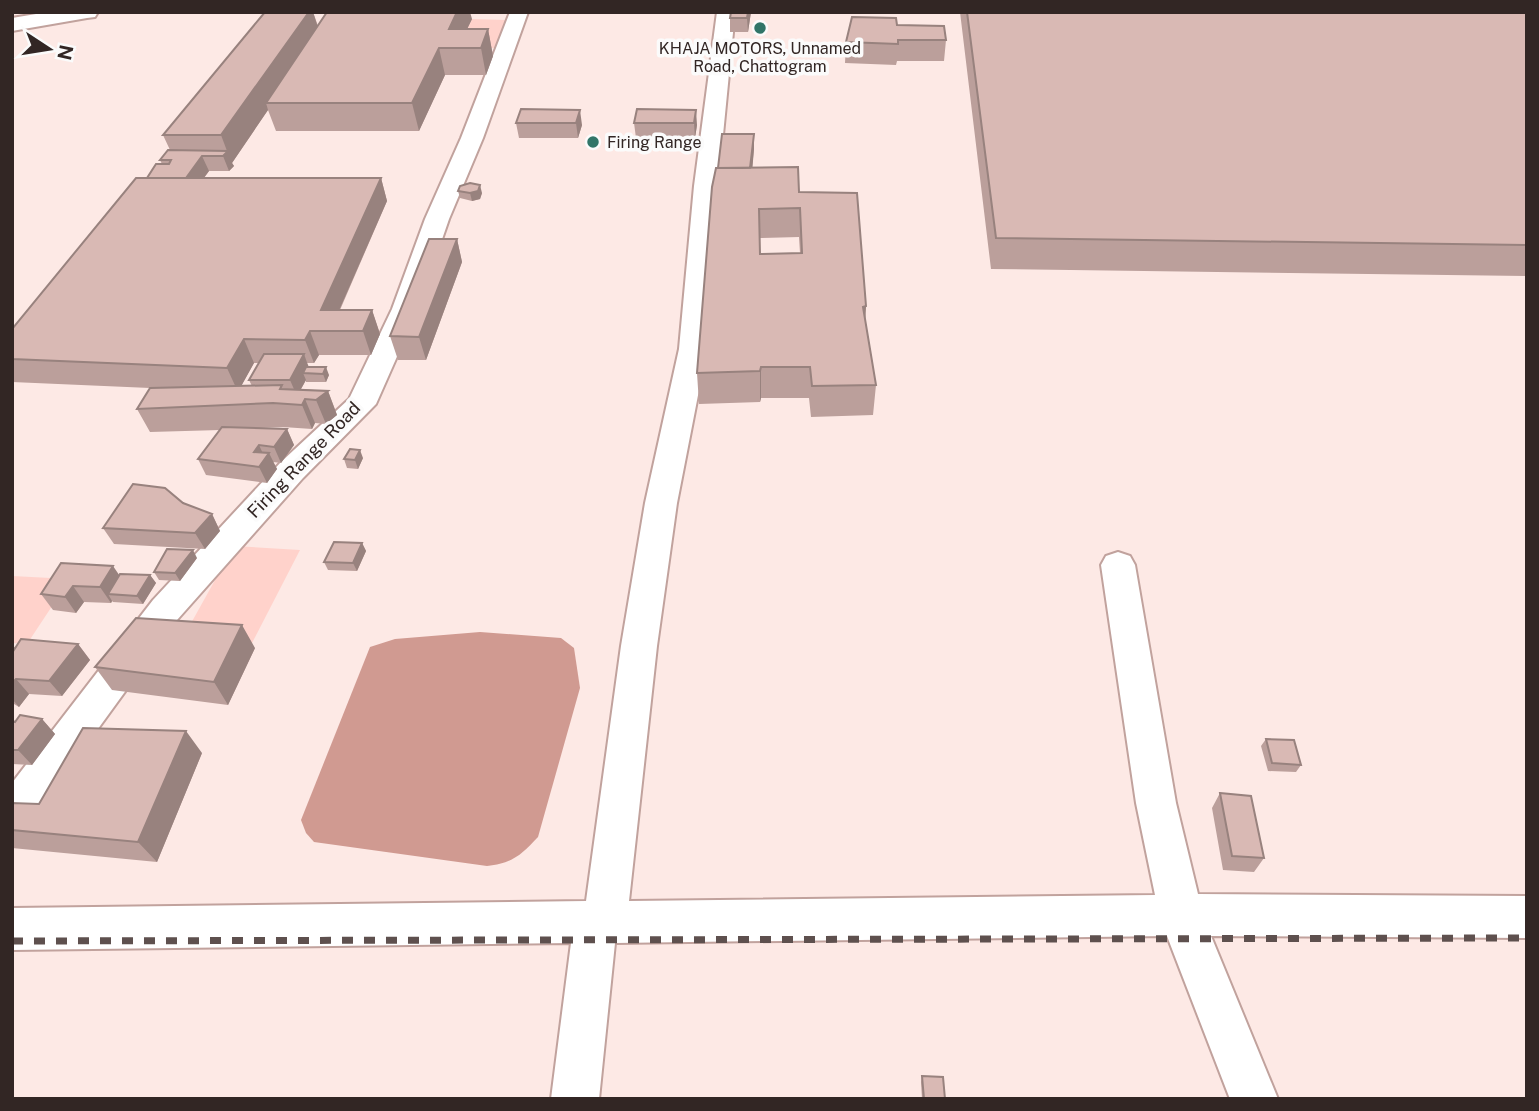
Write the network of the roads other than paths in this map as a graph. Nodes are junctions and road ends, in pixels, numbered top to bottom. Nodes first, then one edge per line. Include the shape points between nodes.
1 (87, 12) edge
2 (519, 12) edge
3 (726, 12) edge
4 (12, 25) edge
5 (1118, 565) dead end
6 (12, 815) edge
7 (1181, 915) junction
8 (1527, 917) edge
9 (601, 921) junction
10 (12, 929) edge
11 (575, 1099) edge
12 (1254, 1099) edge

1 - 4 highway
2 - 6 street, Firing Range Road via 405,309 361,404 292,470 165,610
3 - 9 street via 693,349 661,503 607,907
5 - 7 street via 1157,803
7 - 8 street
7 - 9 street
7 - 12 street
9 - 10 street
9 - 11 street via 594,939

